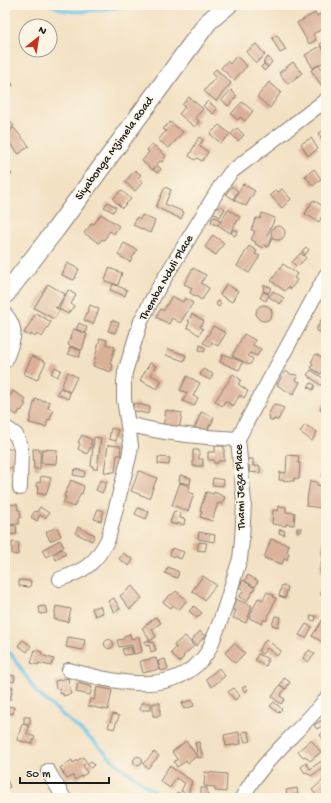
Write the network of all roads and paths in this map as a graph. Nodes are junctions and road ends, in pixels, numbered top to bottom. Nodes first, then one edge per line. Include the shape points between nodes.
1 (228, 5) edge
2 (326, 100) edge
3 (326, 275) edge
4 (5, 295) edge
5 (5, 314) edge
6 (5, 361) edge
7 (128, 424) junction
8 (5, 427) edge
9 (238, 439) junction
10 (20, 488) dead end
11 (60, 579) dead end
12 (69, 670) dead end
13 (326, 699) edge
14 (48, 771) dead end
15 (64, 798) edge
16 (242, 798) edge

1 - 4 street, Siyabonga Mzimela Road via 208,22
2 - 7 street, Themba Nduli Place via 237,166 220,187 141,321 125,377 124,399
3 - 9 street, Thami Jeza Place
5 - 6 street via 13,326 15,336
7 - 9 street via 198,437
7 - 11 street, Themba Nduli Place via 131,446 108,540 92,563 82,571
8 - 10 street via 16,435 21,448
9 - 12 street, Thami Jeza Place via 244,502 242,548 208,652 190,671 170,681 131,683 97,678
13 - 16 street via 262,768
14 - 15 street

